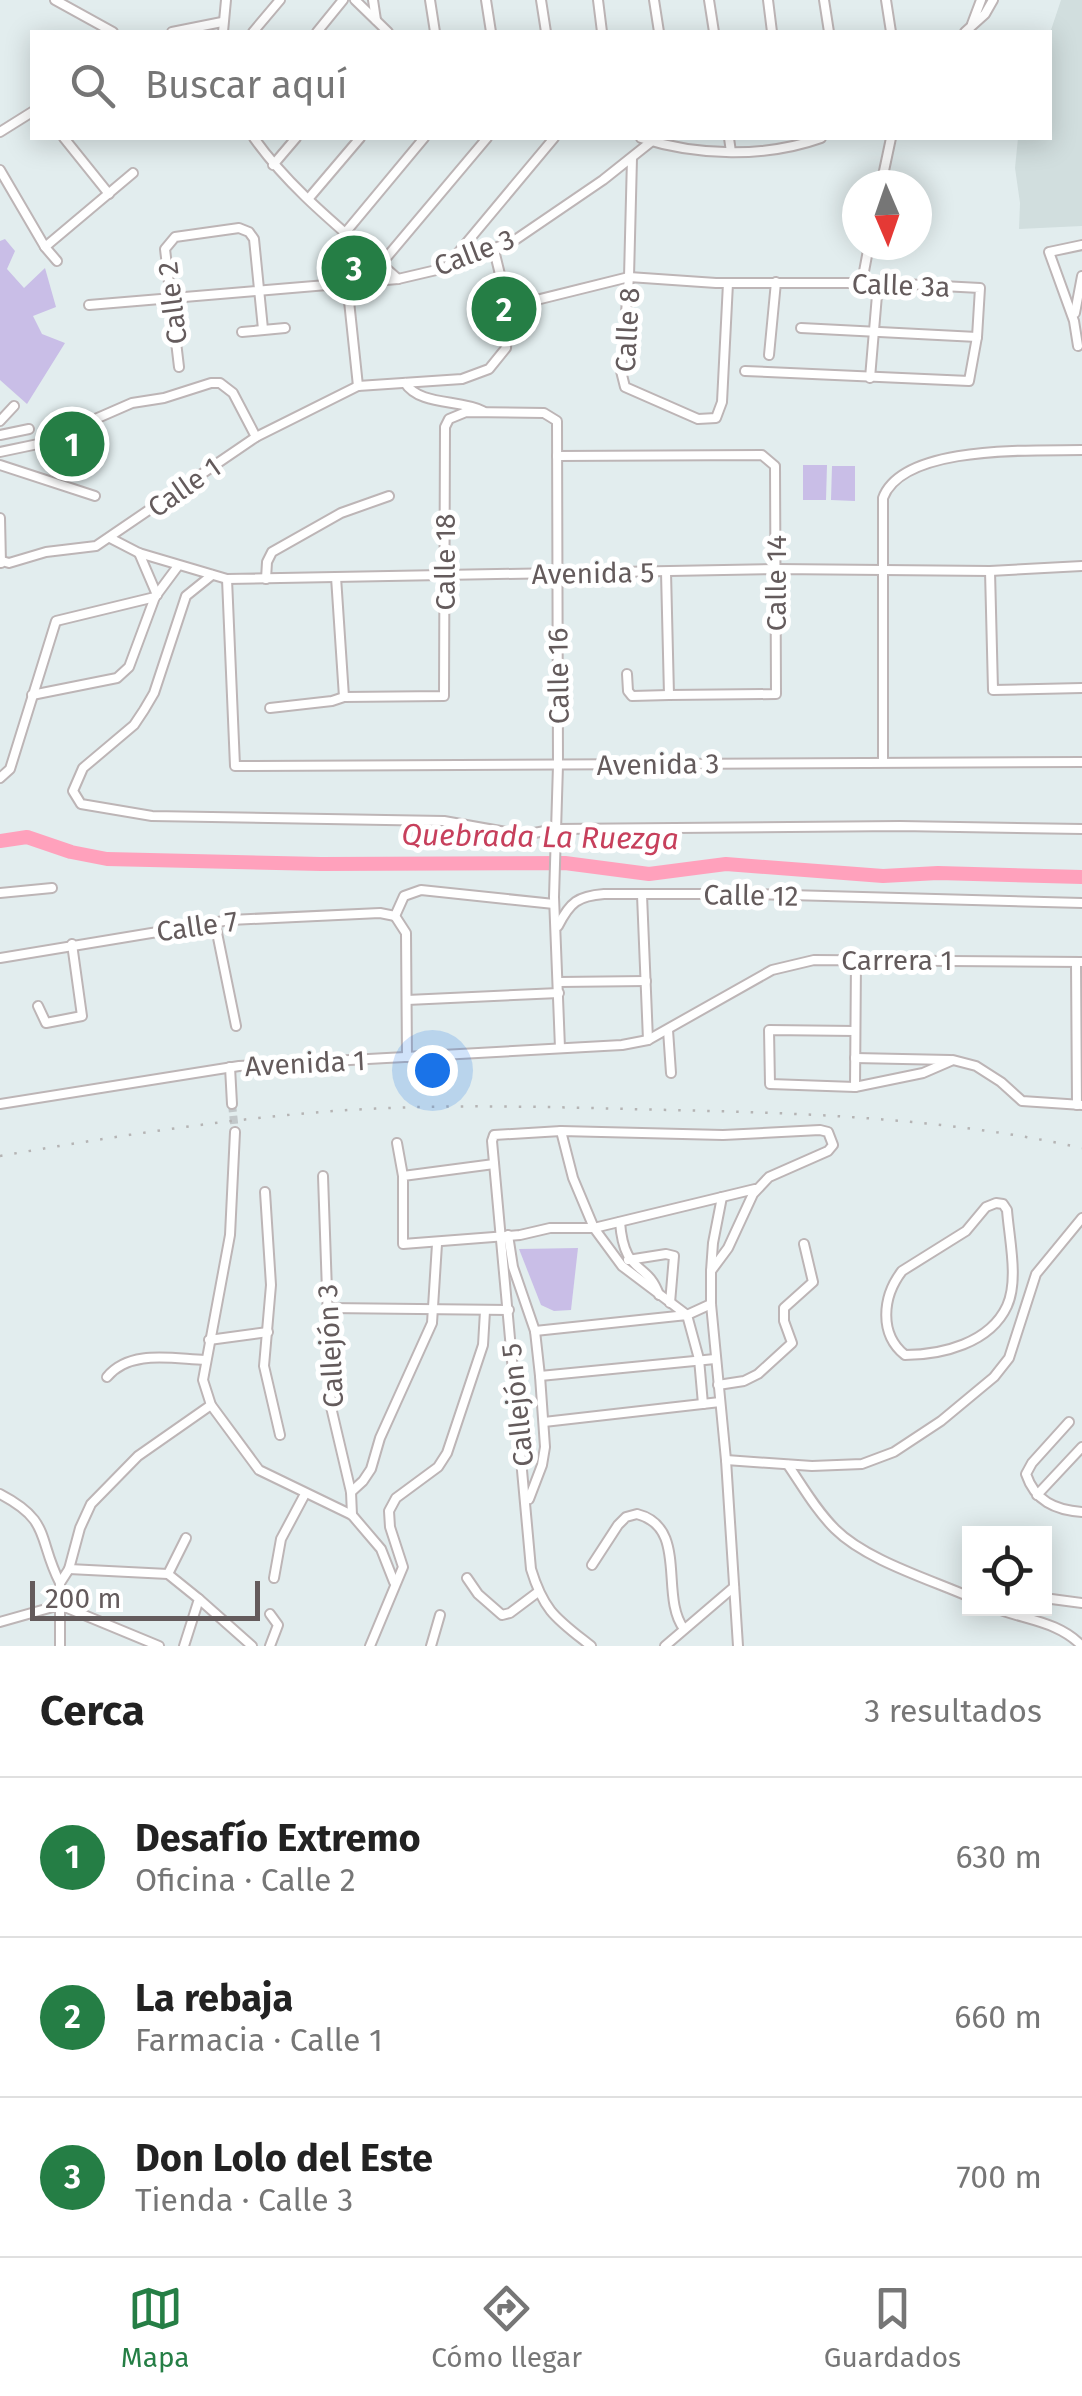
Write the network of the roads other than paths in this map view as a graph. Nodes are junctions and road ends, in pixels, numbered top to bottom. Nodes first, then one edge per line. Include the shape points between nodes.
1 (55, 0) edge
2 (226, 0) edge
3 (280, 0) edge
4 (344, 0) edge
5 (355, 0) edge
6 (373, 0) edge
7 (430, 0) edge
8 (486, 0) edge
9 (541, 0) edge
10 (598, 0) edge
11 (654, 0) edge
12 (709, 0) edge
13 (768, 0) edge
14 (824, 0) edge
15 (886, 0) edge
16 (981, 0) edge
17 (994, 0) edge
18 (376, 20) junction
19 (222, 22) junction
20 (972, 24) junction
21 (109, 30) edge
22 (182, 30) edge
23 (223, 30) edge
24 (255, 30) edge
25 (319, 30) edge
26 (384, 30) edge
27 (435, 30) edge
28 (491, 30) edge
29 (546, 30) edge
30 (602, 30) edge
31 (659, 30) edge
32 (714, 30) edge
33 (772, 30) edge
34 (829, 30) edge
35 (891, 30) edge
36 (967, 30) edge
37 (30, 113) edge
38 (0, 132) edge
39 (66, 140) edge
40 (255, 140) edge
41 (294, 140) edge
42 (358, 140) edge
43 (422, 140) edge
44 (485, 140) edge
45 (552, 140) edge
46 (648, 140) edge
47 (729, 140) edge
48 (891, 140) edge
49 (652, 141) junction
50 (675, 142) edge
51 (787, 143) edge
52 (732, 152) junction
53 (632, 158) junction
54 (273, 165) junction
55 (0, 170) edge
56 (885, 170) edge
57 (133, 173) dead end
58 (109, 194) junction
59 (308, 198) junction
60 (345, 234) junction
61 (1082, 245) edge
62 (45, 247) junction
63 (494, 250) junction
64 (57, 260) dead end
65 (866, 260) edge
66 (381, 264) junction
67 (446, 268) junction
68 (1082, 276) edge
69 (629, 278) junction
70 (398, 279) junction
71 (347, 282) junction
72 (776, 282) junction
73 (862, 282) junction
74 (878, 282) junction
75 (728, 284) junction
76 (259, 290) junction
77 (173, 298) junction
78 (89, 305) dead end
79 (508, 306) junction
80 (1076, 313) edge
81 (285, 328) dead end
82 (800, 328) dead end
83 (262, 329) junction
84 (876, 329) junction
85 (242, 332) dead end
86 (977, 336) junction
87 (1078, 346) dead end
88 (769, 355) dead end
89 (179, 367) dead end
90 (745, 371) dead end
91 (870, 378) junction
92 (405, 383) junction
93 (358, 386) junction
94 (14, 406) dead end
95 (487, 413) junction
96 (0, 421) edge
97 (30, 429) dead end
98 (0, 434) edge
99 (256, 437) junction
100 (1082, 450) edge
101 (0, 452) edge
102 (558, 456) junction
103 (0, 466) edge
104 (95, 496) dead end
105 (388, 496) dead end
106 (0, 518) edge
107 (110, 538) junction
108 (139, 553) junction
109 (1, 564) edge
110 (178, 566) junction
111 (1082, 566) edge
112 (776, 570) junction
113 (884, 571) junction
114 (990, 571) junction
115 (666, 572) junction
116 (556, 574) junction
117 (212, 575) junction
118 (446, 576) junction
119 (336, 578) junction
120 (266, 579) junction
121 (226, 580) junction
122 (156, 596) junction
123 (627, 674) dead end
124 (1082, 688) edge
125 (32, 694) junction
126 (669, 695) junction
127 (344, 697) junction
128 (270, 708) dead end
129 (883, 762) junction
130 (1082, 762) edge
131 (558, 765) junction
132 (0, 778) edge
133 (1082, 829) edge
134 (556, 834) junction
135 (52, 888) dead end
136 (0, 894) edge
137 (642, 894) junction
138 (554, 901) junction
139 (1082, 904) edge
140 (395, 916) junction
141 (215, 923) junction
142 (556, 930) junction
143 (72, 944) junction
144 (0, 958) edge
145 (856, 960) junction
146 (1079, 962) edge
147 (559, 982) junction
148 (646, 982) junction
149 (559, 993) junction
150 (720, 998) joint
151 (407, 1000) junction
152 (38, 1006) dead end
153 (236, 1026) dead end
154 (668, 1030) junction
155 (855, 1031) junction
156 (648, 1040) junction
157 (560, 1048) junction
158 (407, 1057) junction
159 (854, 1058) junction
160 (953, 1060) junction
161 (230, 1067) junction
162 (670, 1073) dead end
163 (855, 1086) junction
164 (0, 1104) edge
165 (232, 1104) tunnel mouth
166 (1080, 1105) edge
167 (235, 1132) tunnel mouth
168 (562, 1132) junction
169 (398, 1143) dead end
170 (494, 1164) junction
171 (323, 1176) dead end
172 (404, 1176) junction
173 (758, 1188) junction
174 (265, 1192) dead end
175 (722, 1197) junction
176 (1082, 1218) edge
177 (620, 1222) junction
178 (594, 1228) junction
179 (504, 1236) junction
180 (437, 1244) junction
181 (804, 1244) dead end
182 (622, 1256) junction
183 (711, 1271) junction
184 (644, 1279) junction
185 (670, 1303) junction
186 (711, 1304) junction
187 (1008, 1304) junction
188 (328, 1308) junction
189 (435, 1308) junction
190 (509, 1310) junction
191 (485, 1311) junction
192 (1024, 1312) junction
193 (687, 1314) junction
194 (535, 1331) junction
195 (268, 1332) junction
196 (209, 1340) junction
197 (699, 1359) junction
198 (716, 1359) junction
199 (206, 1360) junction
200 (540, 1376) junction
201 (107, 1377) dead end
202 (718, 1385) junction
203 (720, 1402) junction
204 (703, 1404) junction
205 (211, 1405) junction
206 (544, 1422) junction
207 (1069, 1422) dead end
208 (280, 1435) dead end
209 (1082, 1447) edge
210 (726, 1460) junction
211 (788, 1465) junction
212 (352, 1492) junction
213 (0, 1494) edge
214 (305, 1494) junction
215 (1038, 1495) junction
216 (528, 1503) junction
217 (1082, 1512) edge
218 (352, 1515) junction
219 (186, 1538) dead end
220 (592, 1565) dead end
221 (69, 1569) junction
222 (168, 1574) junction
223 (274, 1578) dead end
224 (467, 1578) dead end
225 (394, 1582) junction
226 (60, 1583) junction
227 (734, 1587) junction
228 (538, 1592) junction
229 (962, 1593) edge
230 (199, 1599) junction
231 (1052, 1599) edge
232 (1082, 1603) edge
233 (60, 1605) junction
234 (270, 1614) dead end
235 (440, 1614) dead end
236 (1020, 1616) edge
237 (0, 1622) edge
238 (684, 1629) junction
239 (132, 1634) junction
240 (666, 1645) edge
241 (60, 1646) edge
242 (128, 1646) edge
243 (160, 1646) edge
244 (184, 1646) edge
245 (252, 1646) edge
246 (270, 1646) edge
247 (370, 1646) edge
248 (431, 1646) edge
249 (591, 1646) edge
250 (738, 1646) edge
251 (1082, 1646) edge

1 - 21 street
2 - 19 street
3 - 24 street
4 - 25 street
5 - 18 street
6 - 18 street
7 - 27 street
8 - 28 street
9 - 29 street
10 - 30 street
11 - 31 street
12 - 32 street
13 - 33 street
14 - 34 street
15 - 35 street
16 - 20 street
17 - 20 street
18 - 26 street
19 - 22 street
19 - 23 street
20 - 36 street
37 - 38 street
39 - 58 street
40 - 54 street
41 - 54 street
42 - 59 street
43 - 60 street
44 - 66 street
45 - 67 street
46 - 49 street
47 - 52 street
48 - 56 street
49 - 50 street
49 - 53 street, Calle 3
50 - 52 street
51 - 52 street
53 - 63 street, Calle 3
53 - 69 street, Calle 8
54 - 59 street
55 - 62 street
57 - 58 street
58 - 62 street
59 - 60 street
60 - 66 street
61 - 80 street via 1049,252
62 - 64 street
63 - 67 street, Calle 3
63 - 79 street, Calle 1
65 - 73 street
66 - 70 street
67 - 70 street, Calle 3
68 - 80 street
69 - 75 street, Calle 3a
69 - 75 street, Calle 8 via 622,381 632,392 709,420 720,411
69 - 79 street, Calle 3a
70 - 71 street, Calle 3
71 - 76 street, Calle 3
71 - 93 street
72 - 73 street, Calle 3a
72 - 75 street, Calle 3a
72 - 88 street
73 - 74 street, Calle 3a
74 - 84 street
74 - 86 street, Calle 3a via 980,288
76 - 77 street, Calle 3
76 - 77 street, Calle 2 via 254,239 239,228 168,242
76 - 83 street, Calle 2
77 - 78 street, Calle 3
77 - 89 street, Calle 2
79 - 92 street, Calle 1 via 506,348 489,368 462,379
80 - 87 street
81 - 83 street
82 - 84 street
83 - 85 street
84 - 86 street
84 - 91 street
86 - 91 street, Calle 3a via 969,381
90 - 91 street, Calle 3a
92 - 93 street, Calle 1
92 - 95 street via 417,396
93 - 99 street, Calle 1
94 - 96 street
95 - 102 street, Calle 16 via 544,412 557,421
95 - 118 street, Calle 18 via 456,414 445,427
97 - 98 street
99 - 101 street via 233,393 220,383 132,402 38,444
99 - 107 street, Calle 1
100 - 113 street via 970,452 896,479 883,498
102 - 112 street, Calle 14 via 770,459
102 - 116 street, Calle 16
103 - 104 street
105 - 120 street via 350,508 272,552
106 - 109 street
107 - 108 street, Avenida 5
107 - 109 street, Calle 1
108 - 110 street, Avenida 5
108 - 122 street
110 - 117 street, Avenida 5
110 - 122 street
111 - 114 street, Avenida 5
112 - 113 street, Avenida 5
112 - 115 street, Avenida 5
112 - 126 street, Calle 14 via 776,694
113 - 114 street, Avenida 5
113 - 129 street
114 - 124 street via 993,690
115 - 116 street, Avenida 5
115 - 126 street
116 - 118 street, Avenida 5
116 - 131 street, Calle 16
117 - 121 street, Avenida 5
117 - 134 street via 186,596 154,693 134,725 78,776 73,790 81,804 152,816 444,821
118 - 119 street, Avenida 5
118 - 127 street, Calle 18 via 444,696
119 - 120 street, Avenida 5
119 - 127 street
120 - 121 street, Avenida 5
121 - 131 street, Avenida 3 via 235,766
122 - 125 street via 129,667 117,678
122 - 125 street via 56,621
123 - 126 street via 632,696
125 - 132 street via 10,769
127 - 128 street
129 - 130 street, Avenida 3
129 - 131 street, Avenida 3
131 - 134 street, Calle 16
133 - 134 street via 808,826
134 - 138 street, Calle 16
135 - 136 street
137 - 139 street, Calle 12
137 - 142 street, Calle 12 via 582,896
137 - 148 street
138 - 140 street via 421,890 404,896
138 - 142 street, Calle 16
140 - 141 street, Calle 7
140 - 151 street via 406,933
141 - 143 street, Calle 7
141 - 153 street
142 - 147 street
143 - 144 street, Calle 7
143 - 152 street via 82,1016 46,1023
145 - 146 street, Carrera 1
145 - 150 street, Carrera 1 via 790,965
145 - 155 street
146 - 166 street
147 - 148 street
147 - 149 street
148 - 156 street
149 - 151 street
149 - 157 street
150 - 154 street, Avenida 1
151 - 158 street
154 - 156 street, Avenida 1
154 - 162 street
155 - 159 street
155 - 163 street via 770,1030 770,1084
156 - 157 street, Avenida 1
157 - 158 street, Avenida 1
158 - 161 street, Avenida 1
159 - 160 street
159 - 163 street
160 - 163 street
160 - 166 street via 976,1066 1022,1101
161 - 164 street, Avenida 1
161 - 165 street
167 - 196 street via 230,1235
168 - 170 street, Callejón 5 via 494,1134
168 - 173 street via 828,1132 828,1150
168 - 178 street
169 - 172 street
170 - 172 street
170 - 179 street, Callejón 5
171 - 188 street, Callejón 3
172 - 180 street via 402,1244
173 - 175 street
173 - 183 street
174 - 195 street
175 - 177 street
175 - 183 street
176 - 192 street via 1040,1267
177 - 178 street
177 - 182 street
178 - 179 street
178 - 182 street
179 - 180 street
179 - 190 street, Callejón 5
179 - 194 street
180 - 189 street
181 - 202 street via 813,1282 784,1308 792,1343 758,1374
182 - 184 street
182 - 184 street
182 - 185 street via 674,1256
183 - 186 street
184 - 185 street
185 - 193 street
186 - 193 street
186 - 198 street
187 - 187 street via 971,1342 946,1351 905,1355 885,1331 902,1271 966,1231 996,1203 1007,1210
187 - 192 street
188 - 189 street
188 - 212 street, Callejón 3 via 331,1407
189 - 191 street
189 - 212 street via 370,1469
190 - 191 street
190 - 216 street, Callejón 5
191 - 225 street via 484,1345 447,1452 389,1511 403,1566
192 - 211 street via 1009,1358 994,1377 926,1432 862,1464
193 - 194 street
193 - 197 street
194 - 200 street
195 - 196 street
195 - 208 street via 266,1382
196 - 199 street
197 - 198 street
197 - 200 street
197 - 204 street
198 - 202 street
199 - 201 street via 125,1361
199 - 205 street via 203,1380
200 - 206 street
202 - 203 street
203 - 204 street
203 - 210 street
204 - 206 street
205 - 214 street via 259,1470
205 - 221 street via 108,1484 86,1516
206 - 216 street via 542,1466
207 - 215 street via 1028,1469
209 - 215 street
210 - 211 street
210 - 227 street
211 - 229 street via 846,1538
212 - 218 street, Callejón 3
213 - 226 street via 36,1518
214 - 218 street
214 - 223 street via 281,1539
215 - 217 street via 1056,1508
216 - 228 street, Callejón 5
218 - 225 street via 381,1548
219 - 222 street
220 - 238 street via 626,1517 656,1522 667,1543 673,1609
221 - 222 street
221 - 226 street
222 - 230 street
224 - 228 street via 502,1615
225 - 247 street
226 - 233 street
227 - 238 street
227 - 250 street
228 - 249 street via 552,1615
230 - 244 street
230 - 245 street
231 - 232 street
233 - 237 street
233 - 239 street
233 - 241 street
234 - 246 street via 278,1625
235 - 248 street
236 - 251 street via 1070,1634
238 - 240 street
239 - 242 street
239 - 243 street

